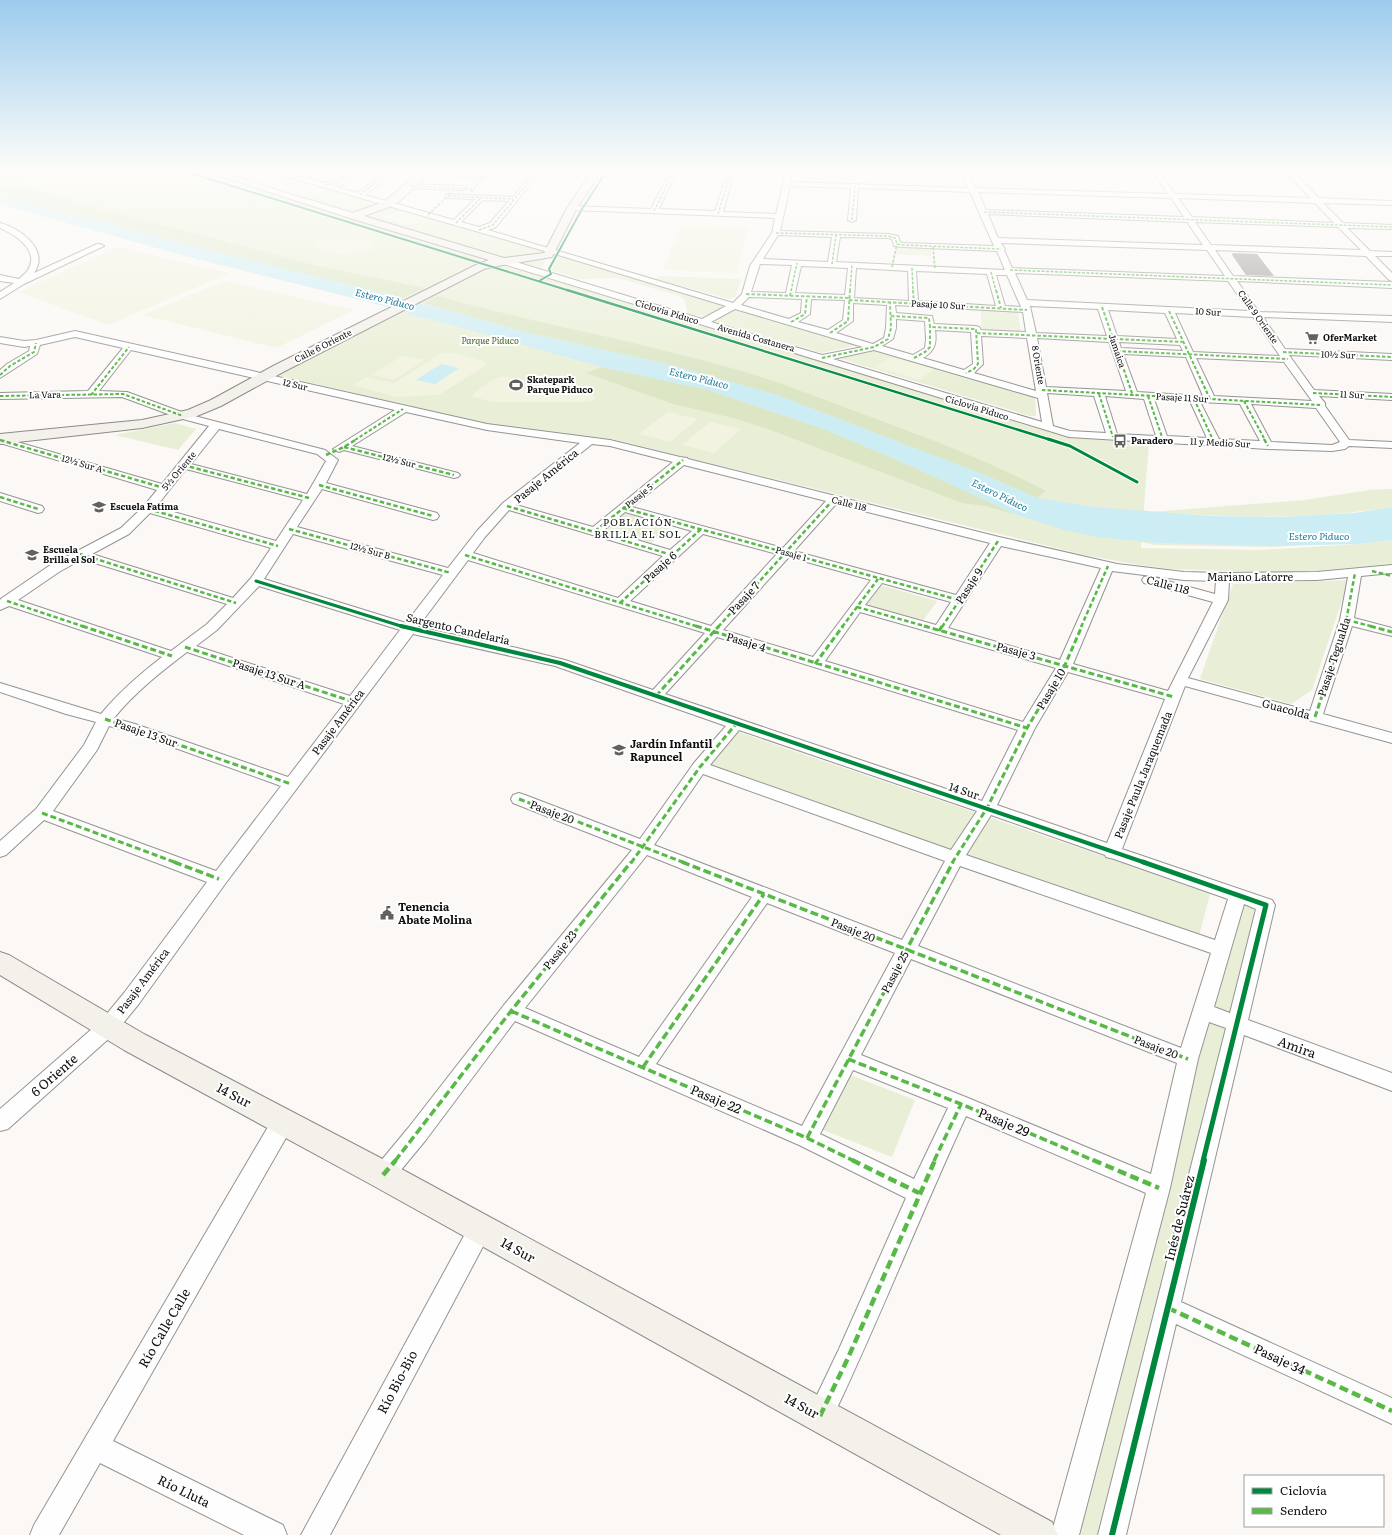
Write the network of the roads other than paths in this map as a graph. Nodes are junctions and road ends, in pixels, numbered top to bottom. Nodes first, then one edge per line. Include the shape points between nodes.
1 (28, 244) edge
2 (445, 244) edge
3 (522, 244) edge
4 (553, 244) edge
5 (769, 244) edge
6 (835, 244) edge
7 (897, 244) joint
8 (998, 244) edge
9 (1093, 244) edge
10 (1207, 244) edge
11 (1359, 244) edge
12 (100, 246) dead end
13 (934, 247) junction
14 (1210, 248) junction
15 (1001, 250) junction
16 (549, 252) junction
17 (1368, 253) junction
18 (1392, 254) edge
19 (503, 261) junction
20 (758, 261) junction
21 (797, 263) junction
22 (832, 264) junction
23 (852, 266) junction
24 (892, 267) junction
25 (912, 268) junction
26 (935, 269) junction
27 (1010, 271) junction
28 (541, 272) junction
29 (991, 272) junction
30 (0, 278) edge
31 (1392, 278) edge
32 (1232, 279) junction
33 (21, 282) junction
34 (1392, 286) edge
35 (746, 294) junction
36 (0, 296) edge
37 (790, 296) junction
38 (807, 296) junction
39 (849, 299) junction
40 (890, 303) junction
41 (914, 304) junction
42 (734, 306) junction
43 (1026, 307) junction
44 (1102, 307) junction
45 (1001, 308) junction
46 (1169, 310) junction
47 (1256, 314) junction
48 (891, 316) junction
49 (1392, 319) edge
50 (703, 322) junction
51 (791, 322) junction
52 (930, 326) junction
53 (977, 331) junction
54 (0, 332) edge
55 (12, 332) dead end
56 (830, 333) junction
57 (1032, 336) junction
58 (35, 338) junction
59 (1113, 339) junction
60 (0, 340) edge
61 (1184, 342) junction
62 (129, 347) junction
63 (874, 347) junction
64 (1117, 351) junction
65 (1190, 354) junction
66 (1286, 356) junction
67 (1392, 357) edge
68 (822, 358) junction
69 (914, 358) junction
70 (966, 373) junction
71 (0, 375) edge
72 (264, 377) junction
73 (1043, 393) junction
74 (1313, 393) junction
75 (1099, 394) junction
76 (91, 395) junction
77 (0, 396) edge
78 (1133, 396) junction
79 (1148, 396) junction
80 (1392, 397) edge
81 (1194, 399) junction
82 (1210, 399) junction
83 (1244, 401) junction
84 (1321, 405) junction
85 (403, 410) junction
86 (183, 416) junction
87 (216, 425) junction
88 (1048, 428) junction
89 (1113, 437) junction
90 (0, 440) edge
91 (591, 440) junction
92 (1163, 440) junction
93 (1215, 443) junction
94 (1346, 443) junction
95 (1392, 445) edge
96 (1268, 446) junction
97 (344, 447) junction
98 (326, 455) junction
99 (683, 460) junction
100 (183, 465) junction
101 (454, 475) dead end
102 (319, 485) junction
103 (164, 488) junction
104 (0, 498) edge
105 (309, 498) junction
106 (833, 500) junction
107 (507, 506) junction
108 (623, 508) junction
109 (38, 509) dead end
110 (148, 509) junction
111 (433, 516) dead end
112 (289, 529) junction
113 (700, 530) junction
114 (595, 531) junction
115 (998, 541) junction
116 (278, 546) junction
117 (786, 553) junction
118 (80, 554) junction
119 (464, 555) junction
120 (672, 555) junction
121 (1112, 567) junction
122 (1392, 569) edge
123 (1372, 571) junction
124 (451, 573) junction
125 (1355, 573) junction
126 (1392, 576) edge
127 (1223, 577) junction
128 (878, 579) junction
129 (256, 581) junction
130 (959, 600) junction
131 (1221, 600) junction
132 (3, 603) edge
133 (236, 603) junction
134 (620, 603) junction
135 (857, 607) junction
136 (1347, 620) junction
137 (410, 629) junction
138 (939, 631) junction
139 (712, 632) junction
140 (1392, 632) edge
141 (185, 647) junction
142 (172, 656) junction
143 (815, 664) junction
144 (1065, 665) junction
145 (1180, 680) junction
146 (0, 687) edge
147 (656, 696) junction
148 (1174, 697) junction
149 (354, 702) junction
150 (1315, 717) junction
151 (105, 719) junction
152 (736, 724) junction
153 (1027, 728) junction
154 (1392, 738) edge
155 (700, 767) junction
156 (291, 784) junction
157 (519, 799) dead end
158 (987, 808) junction
159 (42, 813) junction
160 (643, 848) junction
161 (0, 851) edge
162 (1112, 852) junction
163 (955, 858) junction
164 (219, 879) junction
165 (764, 894) junction
166 (1238, 896) junction
167 (1266, 905) joint
168 (1221, 949) junction
169 (906, 951) junction
170 (0, 962) edge
171 (511, 1011) junction
172 (1202, 1011) junction
173 (1236, 1025) junction
174 (108, 1027) junction
175 (848, 1058) junction
176 (1188, 1059) junction
177 (643, 1068) junction
178 (1392, 1082) edge
179 (961, 1104) junction
180 (0, 1122) edge
181 (284, 1122) junction
182 (807, 1138) junction
183 (383, 1175) junction
184 (1158, 1188) junction
185 (919, 1193) junction
186 (480, 1229) junction
187 (1168, 1308) junction
188 (1392, 1411) edge
189 (820, 1416) junction
190 (95, 1446) junction
191 (44, 1535) edge
192 (273, 1535) edge
193 (315, 1535) edge
194 (1038, 1535) edge
195 (1065, 1535) edge
196 (1112, 1535) edge

1 - 33 street via 36,259 32,270
2 - 19 main road, Avenida Costanera
3 - 16 street, Pasaje 11 Sur
4 - 16 main road
5 - 20 street
6 - 22 street
7 - 13 street
7 - 24 street
8 - 15 street, 8 Oriente
9 - 14 street
10 - 14 street, Calle 9 Oriente
11 - 17 street
12 - 33 street
13 - 15 street
13 - 26 street
14 - 17 street
14 - 32 street, Calle 9 Oriente
15 - 27 street, 8 Oriente
16 - 19 main road, Calle 6 Oriente via 537,257
16 - 28 main road
16 - 42 street, Pasaje 11 Sur
17 - 18 street
17 - 31 street
19 - 28 street, Avenida Costanera
19 - 72 main road, Calle 6 Oriente via 480,267
20 - 21 street
20 - 35 street via 754,266
21 - 22 street
21 - 37 street
22 - 23 street
23 - 24 street
23 - 39 street
24 - 25 street
25 - 26 street
25 - 41 street
26 - 29 street
27 - 29 street
27 - 32 street
27 - 43 street, 8 Oriente
28 - 50 street, Avenida Costanera
29 - 45 street
30 - 33 street
32 - 34 street
32 - 47 street, Calle 9 Oriente
33 - 36 street
35 - 37 street, Pasaje 10 Sur
35 - 42 street
37 - 38 street, Pasaje 10 Sur
38 - 39 street, Pasaje 10 Sur
38 - 51 street via 805,314
39 - 40 street, Pasaje 10 Sur
39 - 56 street via 848,322
40 - 41 street, Pasaje 10 Sur
40 - 48 street
41 - 45 street, Pasaje 10 Sur
42 - 50 street
42 - 51 street, Pasaje 11 Sur
43 - 44 street, 10 Sur
43 - 45 street, Pasaje 10 Sur
43 - 57 street, 8 Oriente
44 - 46 street, 10 Sur
44 - 59 street, Jamaica
46 - 47 street, 10 Sur
46 - 61 street
47 - 49 street, 10 Sur
47 - 66 street, Calle 9 Oriente
48 - 52 street via 929,318
48 - 63 street via 888,339
50 - 68 street, Avenida Costanera
51 - 56 street, Pasaje 11 Sur
52 - 53 street
52 - 69 street via 931,348
53 - 57 street
53 - 70 street via 978,364
54 - 55 street
56 - 63 street, Pasaje 11 Sur
57 - 59 street
57 - 73 street, 8 Oriente
58 - 60 street, 12 Sur via 12,343
58 - 62 street, 12 Sur via 75,334
58 - 71 street via 34,352
59 - 61 street
59 - 64 street, Jamaica
61 - 65 street
62 - 72 street, 12 Sur
62 - 76 street
63 - 68 street
63 - 69 street, Pasaje 11 Sur
64 - 65 street, 10½ Sur
64 - 78 street, Jamaica
65 - 66 street, 10½ Sur
65 - 82 street
66 - 67 street, 10½ Sur
66 - 74 street, Calle 9 Oriente
68 - 88 street, Avenida Costanera
69 - 70 street, Pasaje 11 Sur
70 - 73 street, Pasaje 11 Sur
72 - 85 street, 12 Sur
72 - 86 main road, Calle 6 Oriente via 216,403
73 - 75 street, Pasaje 11 Sur
73 - 88 street, 8 Oriente
74 - 80 street, 11 Sur
74 - 84 street, Calle 9 Oriente
75 - 78 street, Pasaje 11 Sur
75 - 89 street
76 - 77 street, La Vara
76 - 86 street, La Vara via 123,394
78 - 79 street, Pasaje 11 Sur
79 - 81 street, Pasaje 11 Sur
79 - 92 street
81 - 82 street, Pasaje 11 Sur
81 - 93 street
82 - 83 street, Pasaje 11 Sur
83 - 84 street, Pasaje 11 Sur
83 - 96 street
84 - 94 street, Calle 9 Oriente
85 - 91 street, 12 Sur via 524,434
85 - 97 street
86 - 87 street, La Vara
86 - 90 main road, Calle 6 Oriente via 142,424
87 - 98 street, La Vara
87 - 100 street, 5½ Oriente
88 - 89 street, 11 y Medio Sur via 1078,435
89 - 92 street, 11 y Medio Sur
90 - 103 street, 12½ Sur A
91 - 99 street, Calle 118
91 - 107 street, Pasaje América
92 - 93 street, 11 y Medio Sur
93 - 96 street, 11 y Medio Sur
94 - 95 street, 11 y Medio Sur
94 - 96 street, 11 y Medio Sur via 1341,447 1332,448
97 - 98 street
97 - 101 street, 12½ Sur
98 - 102 street via 332,460
99 - 106 street, Calle 118
99 - 108 street, Pasaje 5
100 - 103 street, 5½ Oriente
100 - 105 street
102 - 105 street
102 - 111 street
103 - 110 street, 5½ Oriente
104 - 109 street
105 - 112 street
106 - 115 street, Calle 118
106 - 117 street, Pasaje 7
107 - 114 street
107 - 119 street, Pasaje América
108 - 113 street, Pasaje 1
108 - 114 street, Pasaje 5
110 - 116 street
110 - 118 street, 5½ Oriente via 125,531 106,543
112 - 116 street
112 - 124 street, 12½ Sur B
113 - 117 street, Pasaje 1
113 - 120 street, Pasaje 6
114 - 120 street
115 - 121 street, Calle 118
115 - 130 street, Pasaje 9
116 - 129 street
117 - 128 street, Pasaje 1
117 - 139 street, Pasaje 7
118 - 132 street, 5½ Oriente
118 - 133 street
119 - 124 street, Pasaje América
119 - 134 street, Pasaje 4
120 - 134 street, Pasaje 6
121 - 127 street, Mariano Latorre via 1177,575
121 - 131 street, Calle 118
121 - 144 street, Pasaje 10
122 - 123 street, Mariano Latorre
123 - 125 street, Mariano Latorre
123 - 126 street
124 - 137 street, Pasaje América
125 - 127 street, Mariano Latorre via 1292,577
125 - 136 street, Pasaje Tegualda
127 - 131 street
128 - 130 street, Pasaje 1
128 - 135 street
129 - 133 street
129 - 137 street, Sargento Candelaria
130 - 138 street, Pasaje 9
131 - 145 street
132 - 142 street
133 - 141 street
134 - 139 street, Pasaje 4
135 - 138 street, Pasaje 3
135 - 143 street
136 - 140 street
136 - 150 street, Pasaje Tegualda
137 - 147 street, Sargento Candelaria via 553,661
137 - 149 street, Pasaje América
138 - 144 street, Pasaje 3
139 - 143 street, Pasaje 4
139 - 147 street, Pasaje 7
141 - 142 street
141 - 149 street, Pasaje 13 Sur A
142 - 151 street via 134,686
143 - 153 street, Pasaje 4
144 - 148 street, Pasaje 3
144 - 153 street, Pasaje 10
145 - 148 street
145 - 150 street, Guacolda
146 - 151 street, Pasaje 13 Sur via 70,711
147 - 152 street, 14 Sur
148 - 162 street, Pasaje Paula Jaraquemada
149 - 156 street, Pasaje América
150 - 154 street, Guacolda
151 - 156 street, Pasaje 13 Sur
151 - 159 street via 91,746
152 - 155 street, Pasaje 23
152 - 158 street, 14 Sur
153 - 158 street, Pasaje 10
155 - 160 street, Pasaje 23
155 - 163 street
156 - 164 street, Pasaje América
157 - 160 street, Pasaje 20
158 - 162 street, 14 Sur
158 - 163 street, Pasaje 25
159 - 161 street
159 - 164 street
160 - 165 street, Pasaje 20
160 - 171 street, Pasaje 23
162 - 166 street, 14 Sur
163 - 168 street
163 - 169 street, Pasaje 25
164 - 174 street, Pasaje América
165 - 169 street, Pasaje 20
165 - 177 street
166 - 167 street, 14 Sur
166 - 168 street
167 - 173 street, Inés de Suárez
168 - 172 street
169 - 175 street, Pasaje 25
169 - 176 street, Pasaje 20
170 - 174 main road, 14 Sur
171 - 177 street, Pasaje 22
171 - 183 street, Pasaje 23
172 - 173 street, Amira
172 - 176 street
173 - 178 street, Amira
173 - 187 street, Inés de Suárez
174 - 180 street, 6 Oriente
174 - 181 main road, 14 Sur
175 - 179 street, Pasaje 29
175 - 182 street, Pasaje 25
176 - 184 street
177 - 182 street, Pasaje 22
179 - 184 street, Pasaje 29
179 - 185 street
181 - 183 main road, 14 Sur
181 - 190 street, Río Calle Calle
182 - 185 street, Pasaje 22
183 - 186 main road, 14 Sur
184 - 195 street
185 - 189 street via 848,1358
186 - 189 main road, 14 Sur
186 - 193 street, Río Bio-Bio
187 - 188 street, Pasaje 34
187 - 196 street, Inés de Suárez
189 - 194 main road, 14 Sur
190 - 191 street, Río Calle Calle
190 - 192 street, Río Lluta

